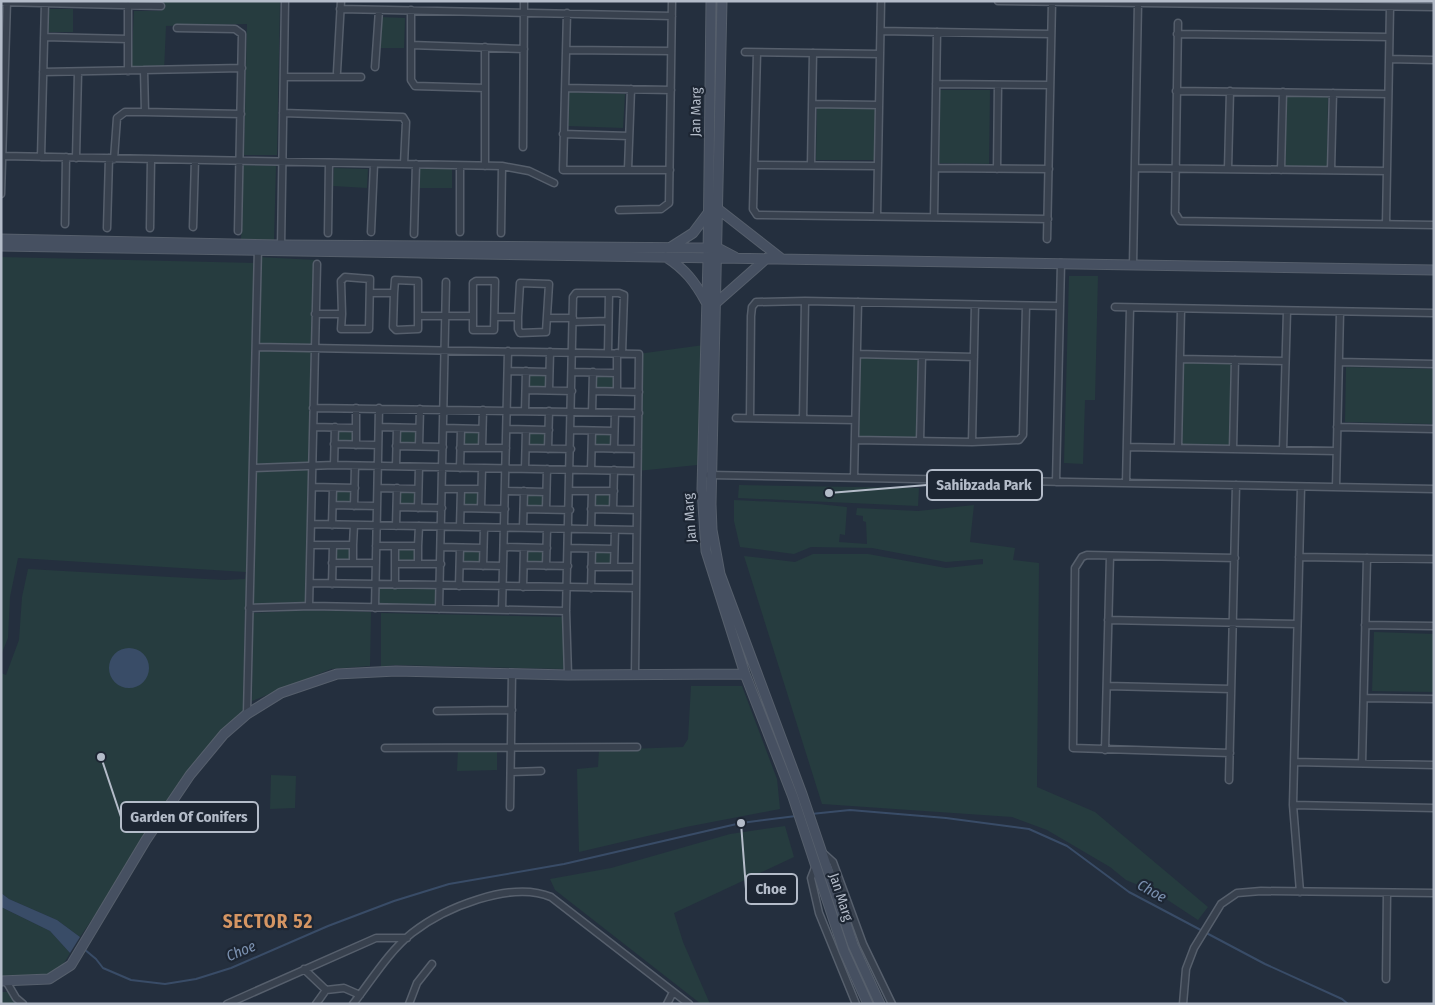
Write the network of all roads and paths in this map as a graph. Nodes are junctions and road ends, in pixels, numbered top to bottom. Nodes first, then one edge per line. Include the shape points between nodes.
1 (285, 1) edge
2 (341, 1) edge
3 (524, 1) edge
4 (672, 1) edge
5 (711, 1) edge
6 (722, 1) edge
7 (881, 1) edge
8 (998, 1) edge
9 (5, 2) edge
10 (1052, 2) edge
11 (45, 3) junction
12 (1138, 3) junction
13 (1246, 3) edge
14 (1316, 3) edge
15 (128, 5) junction
16 (161, 6) dead end
17 (1390, 7) junction
18 (1434, 7) edge
19 (340, 9) junction
20 (379, 10) junction
21 (411, 10) junction
22 (524, 13) junction
23 (567, 13) junction
24 (672, 16) junction
25 (1178, 23) dead end
26 (177, 28) dead end
27 (881, 31) junction
28 (937, 32) junction
29 (1051, 34) junction
30 (1178, 34) junction
31 (4, 35) edge
32 (44, 37) junction
33 (1389, 37) junction
34 (128, 39) junction
35 (412, 45) junction
36 (485, 47) junction
37 (524, 49) junction
38 (566, 50) junction
39 (671, 51) junction
40 (745, 52) dead end
41 (757, 52) junction
42 (813, 53) junction
43 (880, 54) junction
44 (1389, 59) junction
45 (1434, 60) edge
46 (375, 67) dead end
47 (242, 68) junction
48 (144, 70) junction
49 (128, 71) junction
50 (44, 72) junction
51 (78, 72) junction
52 (337, 72) dead end
53 (3, 77) edge
54 (284, 77) junction
55 (361, 77) dead end
56 (936, 84) junction
57 (998, 85) junction
58 (1050, 85) junction
59 (485, 88) junction
60 (564, 88) junction
61 (631, 89) junction
62 (671, 90) junction
63 (1176, 91) junction
64 (1230, 91) junction
65 (1283, 92) junction
66 (1333, 93) junction
67 (1388, 94) junction
68 (812, 104) junction
69 (879, 105) junction
70 (145, 112) junction
71 (283, 113) junction
72 (241, 114) junction
73 (3, 118) edge
74 (563, 134) junction
75 (629, 136) junction
76 (523, 147) dead end
77 (2, 157) edge
78 (41, 157) junction
79 (66, 158) junction
80 (76, 158) junction
81 (111, 158) junction
82 (152, 159) junction
83 (195, 160) junction
84 (240, 161) junction
85 (283, 162) junction
86 (329, 163) junction
87 (374, 164) junction
88 (404, 164) junction
89 (416, 164) junction
90 (755, 165) junction
91 (811, 165) junction
92 (460, 166) junction
93 (485, 166) junction
94 (502, 166) junction
95 (878, 166) junction
96 (935, 168) junction
97 (997, 168) junction
98 (1135, 168) junction
99 (1175, 168) junction
100 (628, 169) junction
101 (1049, 169) junction
102 (1228, 169) junction
103 (670, 170) junction
104 (1282, 170) junction
105 (1331, 170) junction
106 (1387, 171) junction
107 (554, 183) dead end
108 (1, 194) edge
109 (718, 209) junction
110 (619, 210) dead end
111 (708, 213) junction
112 (877, 216) junction
113 (934, 217) junction
114 (1048, 219) junction
115 (65, 224) dead end
116 (1386, 224) junction
117 (1434, 225) edge
118 (193, 227) dead end
119 (107, 228) dead end
120 (150, 228) dead end
121 (238, 231) dead end
122 (371, 232) dead end
123 (460, 232) dead end
124 (328, 233) dead end
125 (501, 233) dead end
126 (414, 234) dead end
127 (1, 239) edge
128 (1047, 240) dead end
129 (1, 246) edge
130 (258, 247) junction
131 (671, 247) junction
132 (281, 248) junction
133 (713, 248) junction
134 (665, 257) junction
135 (735, 257) junction
136 (767, 258) junction
137 (712, 259) junction
138 (782, 259) junction
139 (1061, 263) junction
140 (317, 264) dead end
141 (1133, 265) junction
142 (1434, 270) edge
143 (446, 282) dead end
144 (370, 293) junction
145 (394, 293) junction
146 (609, 293) junction
147 (806, 301) junction
148 (858, 302) junction
149 (711, 303) junction
150 (975, 304) junction
151 (1026, 306) junction
152 (1060, 306) junction
153 (1114, 307) dead end
154 (1130, 308) junction
155 (1181, 309) junction
156 (1286, 311) junction
157 (1340, 312) junction
158 (1434, 313) edge
159 (315, 314) junction
160 (342, 314) junction
161 (418, 316) junction
162 (445, 316) junction
163 (473, 316) junction
164 (495, 317) junction
165 (518, 318) junction
166 (548, 318) junction
167 (572, 320) junction
168 (608, 321) junction
169 (257, 347) junction
170 (314, 350) junction
171 (444, 350) junction
172 (508, 351) junction
173 (550, 352) junction
174 (573, 352) junction
175 (608, 353) junction
176 (620, 353) junction
177 (857, 354) junction
178 (922, 356) junction
179 (974, 357) junction
180 (1180, 359) junction
181 (1235, 360) junction
182 (1285, 361) junction
183 (1339, 362) junction
184 (1434, 364) edge
185 (508, 371) junction
186 (526, 371) junction
187 (549, 372) junction
188 (573, 372) junction
189 (593, 372) junction
190 (617, 373) junction
191 (526, 390) junction
192 (549, 390) junction
193 (572, 391) junction
194 (593, 391) junction
195 (616, 391) junction
196 (639, 392) junction
197 (313, 408) junction
198 (356, 408) junction
199 (379, 408) junction
200 (420, 409) junction
201 (444, 410) junction
202 (483, 410) junction
203 (507, 411) junction
204 (525, 411) junction
205 (549, 411) junction
206 (572, 412) junction
207 (592, 412) junction
208 (615, 413) junction
209 (639, 413) junction
210 (736, 418) dead end
211 (750, 418) junction
212 (802, 419) junction
213 (855, 420) junction
214 (314, 427) junction
215 (335, 427) junction
216 (379, 427) junction
217 (356, 428) junction
218 (397, 428) junction
219 (420, 428) junction
220 (444, 428) junction
221 (1337, 428) junction
222 (461, 429) junction
223 (482, 429) junction
224 (507, 429) junction
225 (1434, 429) edge
226 (526, 430) junction
227 (549, 430) junction
228 (572, 430) junction
229 (592, 430) junction
230 (614, 431) junction
231 (854, 440) junction
232 (920, 441) junction
233 (972, 442) junction
234 (334, 444) junction
235 (356, 445) junction
236 (378, 445) junction
237 (396, 446) junction
238 (419, 446) junction
239 (443, 447) junction
240 (1127, 447) junction
241 (460, 448) junction
242 (482, 448) junction
243 (506, 448) junction
244 (526, 448) junction
245 (592, 448) junction
246 (1178, 448) junction
247 (548, 449) junction
248 (571, 449) junction
249 (614, 449) junction
250 (638, 449) junction
251 (1233, 449) junction
252 (1283, 450) junction
253 (1336, 451) junction
254 (313, 465) junction
255 (334, 465) junction
256 (355, 466) junction
257 (378, 466) junction
258 (396, 466) junction
259 (418, 467) junction
260 (443, 467) junction
261 (253, 468) junction
262 (460, 468) junction
263 (482, 468) junction
264 (506, 468) junction
265 (525, 469) junction
266 (547, 469) junction
267 (571, 470) junction
268 (591, 470) junction
269 (614, 470) junction
270 (637, 471) junction
271 (702, 475) junction
272 (712, 475) junction
273 (854, 478) junction
274 (1056, 482) junction
275 (1126, 483) junction
276 (1236, 485) junction
277 (313, 487) junction
278 (1301, 487) junction
279 (1336, 487) junction
280 (333, 488) junction
281 (355, 488) junction
282 (378, 488) junction
283 (397, 488) junction
284 (418, 489) junction
285 (442, 489) junction
286 (461, 489) junction
287 (481, 489) junction
288 (1434, 489) edge
289 (505, 491) junction
290 (524, 491) junction
291 (570, 491) junction
292 (592, 491) junction
293 (546, 492) junction
294 (614, 492) junction
295 (333, 505) junction
296 (354, 506) junction
297 (377, 506) junction
298 (396, 507) junction
299 (418, 508) junction
300 (442, 508) junction
301 (460, 508) junction
302 (481, 508) junction
303 (505, 509) junction
304 (524, 509) junction
305 (546, 509) junction
306 (591, 509) junction
307 (613, 509) junction
308 (707, 509) junction
309 (570, 510) junction
310 (636, 510) junction
311 (312, 524) junction
312 (332, 525) junction
313 (354, 525) junction
314 (377, 526) junction
315 (396, 526) junction
316 (419, 526) junction
317 (441, 527) junction
318 (460, 527) junction
319 (484, 528) junction
320 (504, 528) junction
321 (523, 528) junction
322 (547, 529) junction
323 (569, 529) junction
324 (591, 530) junction
325 (615, 530) junction
326 (636, 530) junction
327 (312, 545) junction
328 (333, 545) junction
329 (353, 545) junction
330 (376, 546) junction
331 (396, 546) junction
332 (418, 546) junction
333 (441, 547) junction
334 (504, 547) junction
335 (460, 548) junction
336 (484, 548) junction
337 (524, 548) junction
338 (547, 548) junction
339 (569, 548) junction
340 (592, 549) junction
341 (614, 549) junction
342 (1110, 556) junction
343 (1299, 556) junction
344 (1235, 558) junction
345 (1367, 558) junction
346 (1434, 559) edge
347 (332, 563) junction
348 (353, 563) junction
349 (376, 563) junction
350 (395, 564) junction
351 (418, 564) junction
352 (440, 564) junction
353 (460, 565) junction
354 (524, 565) junction
355 (483, 566) junction
356 (503, 566) junction
357 (546, 566) junction
358 (568, 566) junction
359 (591, 567) junction
360 (614, 567) junction
361 (635, 567) junction
362 (310, 583) junction
363 (332, 584) junction
364 (375, 584) junction
365 (395, 585) junction
366 (440, 586) junction
367 (459, 586) junction
368 (503, 587) junction
369 (523, 587) junction
370 (567, 587) junction
371 (591, 588) junction
372 (636, 588) junction
373 (309, 606) junction
374 (249, 608) junction
375 (375, 608) junction
376 (440, 609) junction
377 (502, 610) junction
378 (566, 611) junction
379 (1108, 620) junction
380 (1233, 622) junction
381 (1297, 624) junction
382 (1365, 625) junction
383 (1434, 626) edge
384 (512, 673) junction
385 (635, 674) junction
386 (745, 674) junction
387 (568, 675) junction
388 (1107, 686) junction
389 (1232, 689) junction
390 (1364, 698) junction
391 (1434, 699) edge
392 (512, 710) junction
393 (437, 711) dead end
394 (247, 714) junction
395 (638, 747) dead end
396 (385, 748) dead end
397 (512, 748) junction
398 (1105, 750) junction
399 (1230, 753) junction
400 (1294, 762) junction
401 (1362, 763) junction
402 (1434, 765) edge
403 (541, 771) dead end
404 (512, 772) junction
405 (1229, 780) dead end
406 (797, 796) junction
407 (1293, 805) junction
408 (510, 806) dead end
409 (1434, 808) edge
410 (811, 836) junction
411 (821, 851) junction
412 (816, 865) junction
413 (1300, 892) junction
414 (1387, 893) junction
415 (1434, 893) edge
416 (407, 938) junction
417 (432, 964) dead end
418 (304, 969) junction
419 (1386, 979) dead end
420 (4, 981) edge
421 (326, 990) junction
422 (673, 992) junction
423 (360, 995) junction
424 (23, 1004) edge
425 (227, 1004) edge
426 (316, 1004) edge
427 (353, 1004) edge
428 (409, 1004) edge
429 (667, 1004) edge
430 (689, 1004) edge
431 (856, 1004) edge
432 (868, 1004) edge
433 (880, 1004) edge
434 (892, 1004) edge
435 (1183, 1004) edge

1 - 54 street
2 - 19 street
3 - 22 street
4 - 24 street
5 - 111 main road, Jan Marg
6 - 109 main road
7 - 27 street
8 - 10 street
9 - 11 street
9 - 31 street
10 - 12 street
10 - 29 street
11 - 15 street
11 - 32 street
12 - 13 street
12 - 98 street
13 - 14 street
14 - 17 street
15 - 16 street
15 - 34 street
17 - 18 street
17 - 33 street
19 - 20 street
19 - 52 street
20 - 21 street
20 - 46 street
21 - 22 street
21 - 35 street
22 - 23 street
22 - 37 street
23 - 24 street
23 - 38 street
24 - 39 street
25 - 30 street
26 - 47 street via 239,30 242,34
27 - 28 street
27 - 43 street
28 - 29 street
28 - 56 street
29 - 58 street
30 - 33 street
30 - 63 street
31 - 53 street
32 - 34 street
32 - 50 street
33 - 44 street
34 - 49 street
35 - 36 street
35 - 59 street via 411,80 415,86
36 - 37 street
36 - 59 street
37 - 76 street
38 - 39 street
38 - 60 street
39 - 62 street
40 - 41 street
41 - 42 street
41 - 90 street
42 - 43 street
42 - 68 street
43 - 69 street
44 - 45 street
44 - 67 street
47 - 48 street
47 - 72 street
48 - 49 street
48 - 70 street
49 - 51 street
50 - 51 street
50 - 78 street
51 - 80 street
53 - 73 street
54 - 55 street
54 - 71 street
56 - 57 street
56 - 96 street
57 - 58 street
57 - 97 street
58 - 101 street
59 - 93 street
60 - 61 street
60 - 74 street
61 - 62 street
61 - 75 street
62 - 103 street
63 - 64 street
63 - 99 street
64 - 65 street
64 - 102 street
65 - 66 street
65 - 104 street
66 - 67 street
66 - 105 street
67 - 106 street
68 - 69 street
68 - 91 street
69 - 95 street
70 - 72 street
70 - 81 street via 125,112 117,118
71 - 85 street
71 - 88 street via 404,117
72 - 84 street
73 - 77 street
74 - 75 street
74 - 100 street via 564,170
75 - 100 street
77 - 78 street
77 - 108 street
78 - 79 street
79 - 80 street
79 - 115 street
80 - 81 street
81 - 82 street
81 - 119 street
82 - 83 street
82 - 120 street
83 - 84 street
83 - 118 street
84 - 85 street
84 - 121 street
85 - 86 street
85 - 132 street
86 - 87 street
86 - 124 street
87 - 88 street
87 - 122 street
88 - 89 street
89 - 92 street
89 - 126 street
90 - 91 street
90 - 112 street via 753,209 757,215
91 - 95 street
92 - 93 street
92 - 123 street
93 - 94 street
94 - 107 street via 529,171
94 - 125 street
95 - 112 street
96 - 97 street
96 - 113 street
97 - 101 street
98 - 99 street
98 - 141 street
99 - 102 street
99 - 116 street via 1175,213 1180,221
100 - 103 street
101 - 114 street
102 - 104 street
103 - 110 street via 669,203 665,208
104 - 105 street
105 - 106 street
106 - 116 street
109 - 133 main road
109 - 138 main road
111 - 131 main road via 693,233
111 - 133 main road, Jan Marg
112 - 113 street
113 - 114 street
114 - 128 street
116 - 117 street
127 - 130 main road
129 - 130 main road
130 - 132 main road
130 - 169 street
131 - 132 main road
131 - 133 main road
132 - 134 main road
133 - 135 main road
133 - 137 main road, Jan Marg
134 - 137 main road
134 - 149 main road via 695,281
135 - 136 main road
135 - 137 main road
136 - 138 main road
136 - 149 main road
137 - 149 main road, Jan Marg
138 - 139 main road
139 - 141 main road
139 - 152 street
140 - 159 street
141 - 142 main road
143 - 162 street
144 - 145 street
144 - 160 street via 370,279 342,279
144 - 160 street via 369,328 344,330 340,326
145 - 161 street via 395,280 418,281
145 - 161 street via 394,329 418,329
146 - 167 street via 576,293
146 - 168 street
146 - 176 street via 619,293 624,297
147 - 148 street
147 - 211 street via 762,301 756,302 752,308
147 - 212 street
148 - 150 street
148 - 177 street
149 - 271 main road, Jan Marg
149 - 272 main road, Jan Marg
150 - 151 street
150 - 179 street
151 - 152 street
151 - 233 street via 1023,436 1019,440
152 - 274 street
153 - 154 street
154 - 155 street
154 - 240 street
155 - 156 street
155 - 180 street
156 - 157 street
156 - 182 street
157 - 158 street
157 - 183 street
159 - 160 street
159 - 170 street
161 - 162 street
162 - 163 street
162 - 171 street
163 - 164 street via 474,331 493,331
163 - 164 street via 473,283 492,280 496,283
164 - 165 street
165 - 166 street via 520,333 546,332
165 - 166 street via 519,286 523,282 549,284
166 - 167 street
167 - 168 street
167 - 174 street
168 - 175 street
169 - 170 street
169 - 261 street
170 - 171 street
170 - 197 street
171 - 172 street
171 - 201 street
172 - 173 street
172 - 185 street
173 - 174 street
173 - 187 street
174 - 175 street
174 - 188 street
175 - 176 street
176 - 190 street
176 - 196 street via 638,354 640,357
177 - 178 street
177 - 213 street
178 - 179 street
178 - 232 street
179 - 233 street
180 - 181 street
180 - 246 street
181 - 182 street
181 - 251 street
182 - 252 street
183 - 184 street
183 - 221 street
185 - 186 street
185 - 203 street
186 - 187 street
186 - 191 street
187 - 192 street
188 - 189 street
188 - 193 street
189 - 190 street
189 - 194 street
190 - 195 street
191 - 192 street
191 - 204 street
192 - 193 street
193 - 206 street
194 - 195 street
194 - 207 street
195 - 196 street
196 - 209 street
197 - 198 street
197 - 214 street
198 - 199 street
198 - 217 street
199 - 200 street
199 - 216 street
200 - 201 street
200 - 219 street
201 - 202 street
201 - 220 street
202 - 203 street
202 - 223 street
203 - 204 street
203 - 224 street
204 - 205 street
205 - 206 street
205 - 227 street
206 - 207 street
206 - 228 street
207 - 208 street
208 - 209 street
208 - 230 street
209 - 250 street
210 - 211 street
211 - 212 street
212 - 213 street
213 - 231 street
214 - 215 street
214 - 254 street
215 - 217 street
215 - 234 street
216 - 218 street
216 - 236 street
217 - 235 street
218 - 219 street
218 - 237 street
219 - 238 street
220 - 222 street
220 - 239 street
221 - 225 street
221 - 253 street
222 - 223 street
222 - 241 street
223 - 242 street
224 - 226 street
224 - 243 street
226 - 227 street
226 - 244 street
227 - 247 street
228 - 229 street
228 - 248 street
229 - 230 street
229 - 245 street
230 - 249 street
231 - 232 street
231 - 273 street
232 - 233 street
234 - 235 street
234 - 255 street
235 - 236 street
236 - 257 street
237 - 238 street
237 - 258 street
238 - 239 street
239 - 260 street
240 - 246 street
240 - 275 street
241 - 242 street
241 - 262 street
242 - 243 street
243 - 264 street
244 - 247 street
244 - 265 street
245 - 249 street
245 - 268 street
246 - 251 street
247 - 248 street
248 - 267 street
249 - 250 street
250 - 270 street
251 - 252 street
252 - 253 street
253 - 279 street
254 - 255 street
254 - 261 street
254 - 277 street
255 - 256 street
256 - 257 street
256 - 281 street
257 - 258 street
257 - 282 street
258 - 259 street
259 - 260 street
259 - 284 street
260 - 262 street
260 - 285 street
261 - 374 street
262 - 263 street
263 - 264 street
263 - 287 street
264 - 265 street
264 - 289 street
265 - 266 street
266 - 267 street
266 - 293 street
267 - 268 street
267 - 291 street
268 - 269 street
269 - 270 street
269 - 294 street
270 - 310 street
271 - 272 street
271 - 308 main road, Jan Marg
272 - 273 street
272 - 308 main road, Jan Marg
273 - 274 street
274 - 275 street
275 - 276 street
276 - 278 street
276 - 344 street
277 - 280 street
277 - 311 street
278 - 279 street
278 - 343 street
279 - 288 street
280 - 281 street
280 - 295 street
281 - 296 street
282 - 283 street
282 - 297 street
283 - 284 street
283 - 298 street
284 - 299 street
285 - 286 street
285 - 300 street
286 - 287 street
286 - 301 street
287 - 302 street
289 - 290 street
289 - 303 street
290 - 293 street
290 - 304 street
291 - 292 street
291 - 309 street
292 - 294 street
292 - 306 street
293 - 305 street
294 - 307 street
295 - 296 street
295 - 312 street
296 - 297 street
297 - 314 street
298 - 299 street
298 - 315 street
299 - 300 street
300 - 317 street
301 - 302 street
301 - 318 street
302 - 303 street
303 - 320 street
304 - 305 street
304 - 321 street
305 - 309 street
306 - 307 street
306 - 324 street
307 - 310 street
308 - 386 main road, Jan Marg via 704,536 711,572
308 - 406 main road, Jan Marg via 720,574
309 - 323 street
310 - 326 street
311 - 312 street
311 - 327 street
312 - 313 street
313 - 314 street
313 - 329 street
314 - 315 street
314 - 330 street
315 - 316 street
316 - 317 street
316 - 332 street
317 - 318 street
317 - 333 street
318 - 319 street
319 - 320 street
319 - 336 street
320 - 321 street
320 - 334 street
321 - 322 street
322 - 323 street
322 - 338 street
323 - 324 street
323 - 339 street
324 - 325 street
325 - 326 street
325 - 341 street
326 - 361 street
327 - 328 street
327 - 362 street
328 - 329 street
328 - 347 street
329 - 348 street
330 - 331 street
330 - 349 street
331 - 332 street
331 - 350 street
332 - 351 street
333 - 335 street
333 - 352 street
334 - 337 street
334 - 356 street
335 - 336 street
335 - 353 street
336 - 355 street
337 - 338 street
337 - 354 street
338 - 357 street
339 - 340 street
339 - 358 street
340 - 341 street
340 - 359 street
341 - 360 street
342 - 344 street
342 - 379 street
342 - 398 street via 1087,555 1075,568 1072,745 1075,750
343 - 345 street
343 - 381 street
344 - 380 street
345 - 346 street
345 - 382 street
347 - 348 street
347 - 363 street
348 - 349 street
349 - 364 street
350 - 351 street
350 - 365 street
351 - 352 street
352 - 366 street
353 - 355 street
353 - 367 street
354 - 357 street
354 - 369 street
355 - 356 street
356 - 368 street
357 - 358 street
358 - 370 street
359 - 360 street
359 - 371 street
360 - 361 street
361 - 372 street
362 - 363 street
362 - 373 street
363 - 364 street
364 - 365 street
364 - 375 street
365 - 366 street
366 - 367 street
366 - 376 street
367 - 368 street
368 - 369 street
368 - 377 street
369 - 370 street
370 - 371 street
370 - 378 street
371 - 372 street
372 - 385 street
373 - 374 street
373 - 375 street
374 - 394 street
375 - 376 street
376 - 377 street
377 - 378 street
378 - 387 street
379 - 380 street
379 - 388 street
380 - 381 street
380 - 389 street
381 - 400 street
382 - 383 street
382 - 390 street
384 - 387 main road
384 - 392 street
384 - 394 main road via 396,671 337,674 281,693
385 - 386 main road
385 - 387 main road
386 - 406 main road, Jan Marg
388 - 389 street
388 - 398 street
389 - 399 street
390 - 391 street
390 - 401 street
392 - 393 street
392 - 397 street
394 - 420 main road via 224,734 190,775 146,840 71,966 48,979
395 - 397 street
396 - 397 street
397 - 404 street
398 - 399 street
399 - 405 street
400 - 401 street
400 - 407 street
401 - 402 street
403 - 404 street
404 - 408 street
406 - 410 main road, Jan Marg
407 - 409 street
407 - 413 street
410 - 411 main road, Jan Marg
410 - 412 main road, Jan Marg
411 - 433 main road, Jan Marg via 852,945
411 - 434 street via 833,862 863,944
412 - 431 street via 811,878 819,913
412 - 432 main road, Jan Marg via 844,951
413 - 414 street
413 - 435 street via 1238,893 1221,904 1194,948 1186,969
414 - 415 street
414 - 419 street
416 - 418 street via 376,938
416 - 422 street via 437,918 479,900 527,892 545,894
416 - 423 street
417 - 428 street via 417,983
418 - 421 street
418 - 425 street
420 - 424 street
421 - 423 street via 344,988
421 - 426 street
422 - 429 street
422 - 430 street
423 - 427 street

